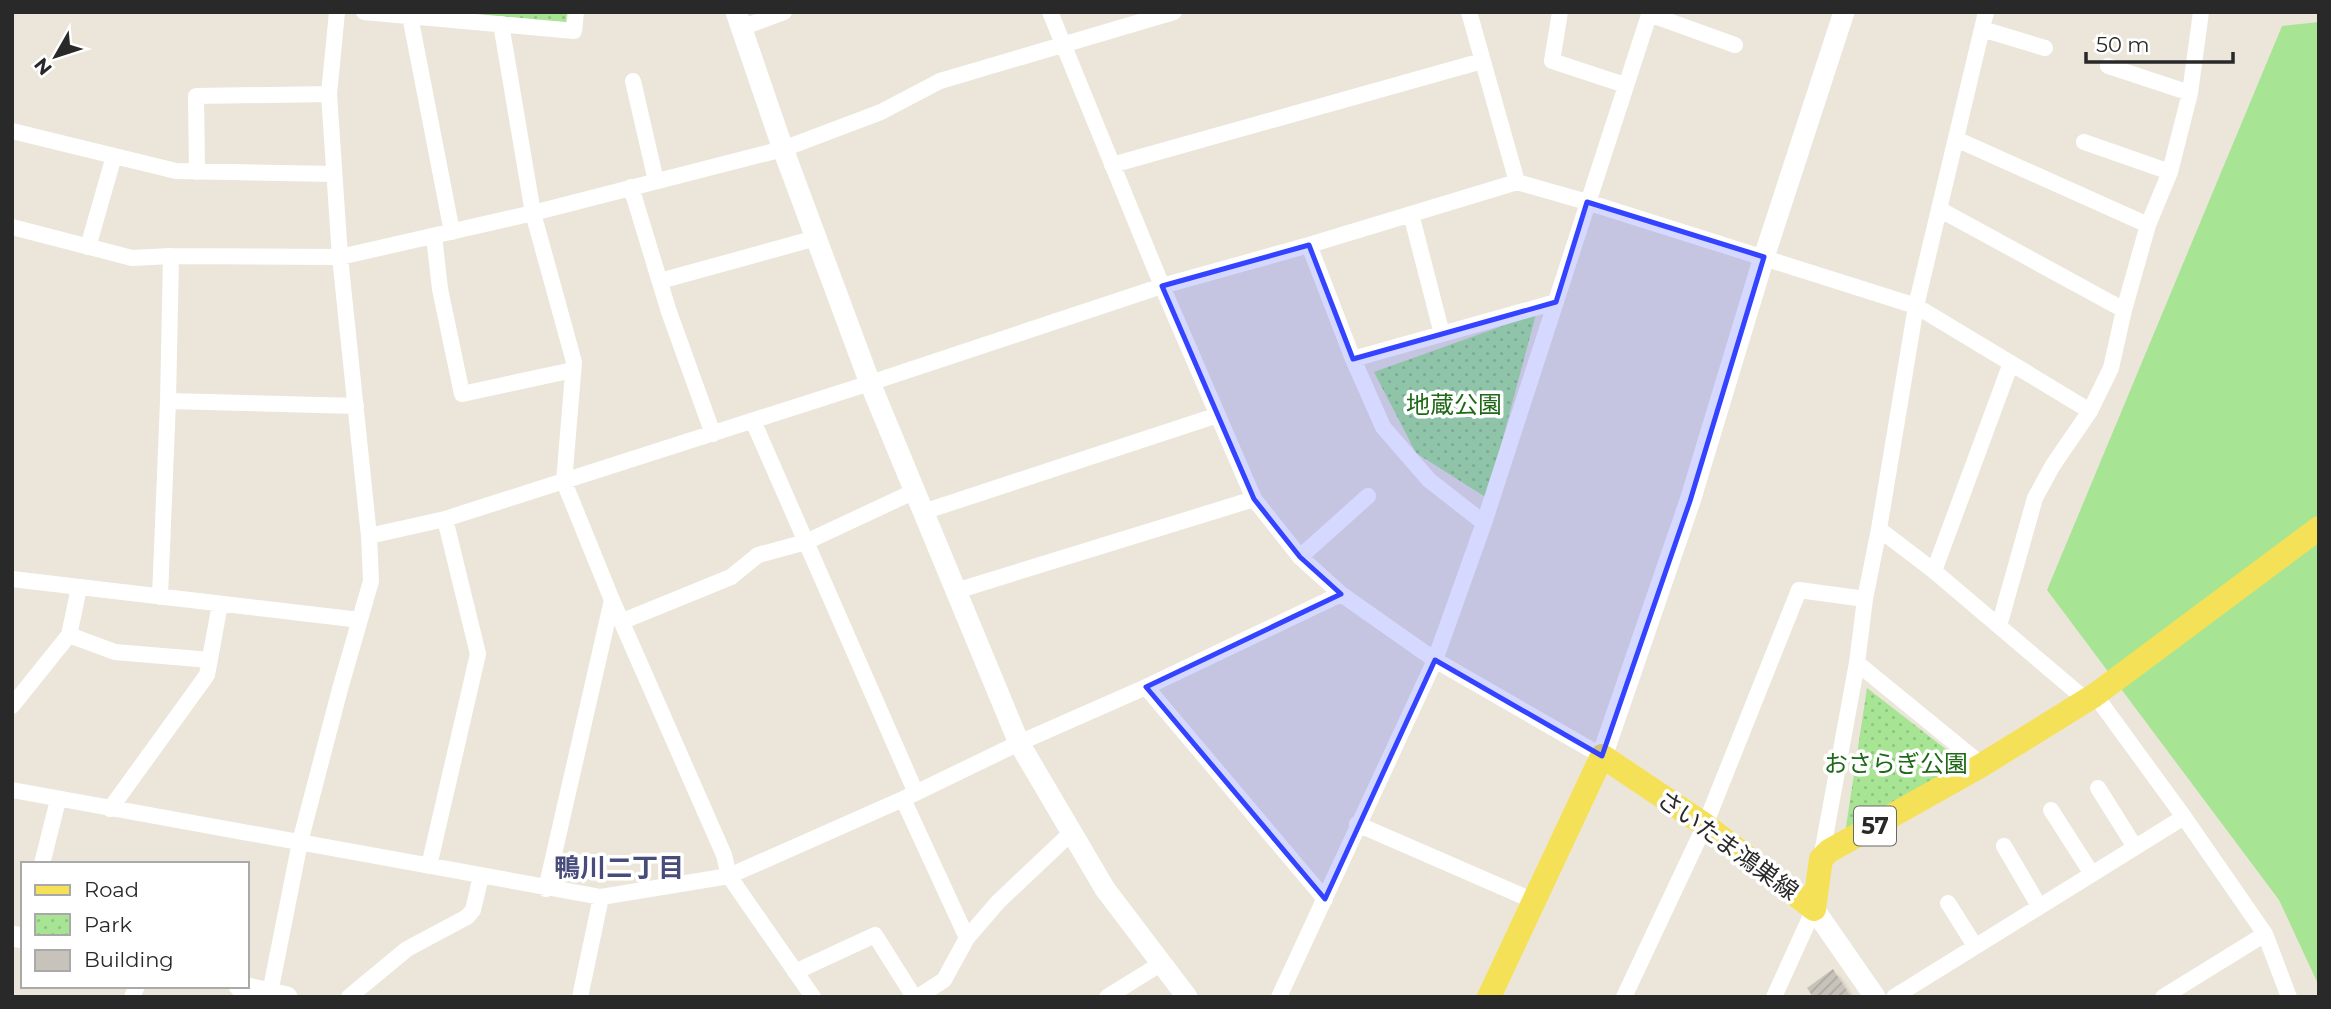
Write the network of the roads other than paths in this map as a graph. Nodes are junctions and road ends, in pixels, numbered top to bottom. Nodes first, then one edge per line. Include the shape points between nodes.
1 (337, 12) edge
2 (364, 12) edge
3 (576, 12) edge
4 (784, 12) edge
5 (1050, 12) edge
6 (1174, 12) edge
7 (1469, 12) edge
8 (1560, 12) edge
9 (1844, 12) edge
10 (1986, 12) edge
11 (2202, 12) edge
12 (1649, 13) edge
13 (410, 16) junction
14 (446, 16) edge
15 (738, 20) edge
16 (501, 24) junction
17 (1982, 29) junction
18 (1062, 44) junction
19 (1735, 45) dead end
20 (2045, 48) dead end
21 (1482, 61) junction
22 (2108, 66) dead end
23 (633, 81) dead end
24 (1625, 85) junction
25 (2190, 93) junction
26 (329, 94) junction
27 (12, 131) edge
28 (1956, 139) junction
29 (2084, 142) dead end
30 (783, 149) junction
31 (114, 156) junction
32 (1112, 165) junction
33 (197, 172) junction
34 (2171, 172) junction
35 (334, 174) junction
36 (656, 181) junction
37 (1517, 182) junction
38 (631, 187) junction
39 (1587, 202) junction
40 (1939, 209) junction
41 (533, 213) junction
42 (1411, 214) junction
43 (2148, 225) junction
44 (12, 227) edge
45 (452, 232) junction
46 (434, 236) junction
47 (816, 238) junction
48 (1308, 245) junction
49 (88, 247) junction
50 (171, 256) junction
51 (340, 257) junction
52 (1765, 257) junction
53 (660, 281) junction
54 (1162, 286) junction
55 (1556, 302) junction
56 (1916, 306) junction
57 (2124, 310) junction
58 (1442, 334) junction
59 (1353, 359) junction
60 (2011, 363) junction
61 (573, 370) junction
62 (870, 383) junction
63 (168, 401) junction
64 (356, 406) junction
65 (2090, 411) junction
66 (1218, 415) junction
67 (753, 421) junction
68 (713, 434) junction
69 (564, 482) junction
70 (915, 491) junction
71 (1368, 496) dead end
72 (1254, 499) junction
73 (923, 512) junction
74 (445, 519) junction
75 (1484, 523) junction
76 (2319, 528) edge
77 (1879, 529) junction
78 (369, 536) junction
79 (806, 542) junction
80 (1300, 556) junction
81 (1934, 571) junction
82 (12, 579) edge
83 (79, 588) junction
84 (956, 591) junction
85 (1341, 594) junction
86 (160, 597) junction
87 (1865, 599) junction
88 (612, 600) junction
89 (220, 604) junction
90 (360, 621) junction
91 (623, 621) junction
92 (2000, 626) junction
93 (69, 635) junction
94 (210, 660) junction
95 (1435, 660) junction
96 (1857, 663) junction
97 (1146, 687) junction
98 (2091, 698) junction
99 (12, 706) edge
100 (1019, 743) junction
101 (1602, 756) junction
102 (1982, 765) junction
103 (2098, 788) dead end
104 (12, 790) edge
105 (910, 796) junction
106 (58, 800) junction
107 (110, 809) junction
108 (2051, 810) dead end
109 (2184, 817) junction
110 (1357, 824) junction
111 (1705, 825) junction
112 (1072, 832) junction
113 (300, 842) junction
114 (2004, 846) dead end
115 (2135, 847) junction
116 (1821, 859) junction
117 (42, 862) edge
118 (429, 866) junction
119 (2092, 874) junction
120 (481, 876) junction
121 (729, 876) junction
122 (546, 889) junction
123 (601, 897) junction
124 (1325, 899) junction
125 (1534, 901) junction
126 (1948, 903) dead end
127 (2039, 906) junction
128 (1814, 909) junction
129 (2265, 934) junction
130 (967, 938) junction
131 (1975, 946) junction
132 (1162, 963) junction
133 (795, 972) junction
134 (247, 988) edge
135 (280, 996) edge
136 (349, 997) edge
137 (580, 997) edge
138 (813, 997) edge
139 (916, 997) edge
140 (1107, 997) edge
141 (1187, 997) edge
142 (1279, 997) edge
143 (1489, 997) edge
144 (1624, 997) edge
145 (1774, 997) edge
146 (1875, 997) edge
147 (1894, 997) edge
148 (2163, 997) edge
149 (2289, 997) edge

1 - 26 street
2 - 13 street
3 - 16 street via 574,31
4 - 15 street
5 - 18 street
6 - 18 street
7 - 21 street
8 - 24 street via 1552,61
9 - 52 street
10 - 17 street
11 - 25 street
12 - 19 street
12 - 24 street
13 - 14 street
13 - 45 street
14 - 16 street
15 - 30 street
16 - 41 street
17 - 20 street
17 - 28 street
18 - 30 street via 940,81 881,112
18 - 32 street
21 - 32 street
21 - 37 street
22 - 25 street
23 - 36 street
24 - 39 street
25 - 34 street
26 - 33 street via 196,96
26 - 35 street
27 - 31 street
28 - 40 street
28 - 43 street
29 - 34 street
30 - 36 street
30 - 47 street
31 - 33 street
31 - 49 street
32 - 54 street
33 - 35 street
34 - 43 street
35 - 51 street
36 - 38 street
37 - 39 street
37 - 42 street
38 - 41 street
38 - 53 street
39 - 52 street
39 - 55 street
40 - 56 street
40 - 57 street
41 - 45 street
41 - 61 street
42 - 48 street
42 - 58 street
43 - 57 street
44 - 49 street
45 - 46 street
46 - 51 street
46 - 61 street via 462,394
47 - 53 street
47 - 62 street
48 - 54 street
48 - 59 street
49 - 50 street via 132,258
50 - 51 street
50 - 63 street
51 - 64 street
52 - 56 street
52 - 101 street via 1690,501
53 - 68 street
54 - 62 street
54 - 66 street
55 - 58 street
55 - 75 street
56 - 60 street
56 - 77 street
57 - 65 street via 2111,368
58 - 59 street
59 - 75 street via 1383,427 1429,480
60 - 65 street
60 - 81 street
61 - 69 street
62 - 67 street
62 - 70 street
63 - 64 street
63 - 86 street
64 - 78 street
65 - 92 street via 2035,498
66 - 72 street
66 - 73 street
67 - 68 street
67 - 79 street
68 - 69 street
69 - 74 street
69 - 88 street
70 - 73 street
70 - 79 street
71 - 80 street
72 - 80 street
72 - 84 street
73 - 84 street
74 - 78 street
74 - 118 street via 478,654
75 - 95 street
76 - 98 main road, さいたま鴻巣線 / 57
77 - 81 street
77 - 87 street
78 - 90 street via 372,581
79 - 91 street via 758,555 731,577
79 - 105 street
80 - 85 street
81 - 92 street
82 - 83 street
83 - 86 street
83 - 93 street
84 - 100 street
85 - 95 street
85 - 97 street
86 - 89 street
87 - 96 street
87 - 111 street via 1799,590
88 - 91 street
88 - 122 street
89 - 90 street
89 - 94 street
90 - 113 street
91 - 121 street
92 - 98 street
93 - 94 street via 115,652
93 - 99 street
94 - 107 street via 207,675
95 - 101 street
95 - 110 street
96 - 102 street
96 - 116 street
97 - 100 street
97 - 124 street
98 - 102 main road, さいたま鴻巣線 / 57
98 - 109 street
100 - 105 street
100 - 112 street
101 - 111 main road, さいたま鴻巣線
101 - 125 main road
102 - 116 main road, さいたま鴻巣線 / 57
103 - 115 street
104 - 106 street
105 - 121 street
105 - 130 street
106 - 107 street
106 - 117 street
107 - 113 street
108 - 119 street
109 - 115 street
109 - 129 street
110 - 124 street
110 - 125 street
111 - 128 main road, さいたま鴻巣線
111 - 144 street
112 - 130 street
112 - 132 street via 1105,890
113 - 118 street
113 - 135 street
114 - 127 street
115 - 119 street
116 - 128 main road, さいたま鴻巣線 / 57
118 - 120 street
119 - 127 street
120 - 122 street
120 - 136 street via 467,917 407,949
121 - 123 street
121 - 133 street
122 - 123 street
123 - 137 street
124 - 142 street
125 - 143 main road
126 - 131 street
127 - 131 street
128 - 145 street
128 - 146 street
129 - 148 street
129 - 149 street
130 - 139 street via 944,980
131 - 147 street
132 - 140 street
132 - 141 street
133 - 138 street
133 - 139 street via 875,935
134 - 135 street

